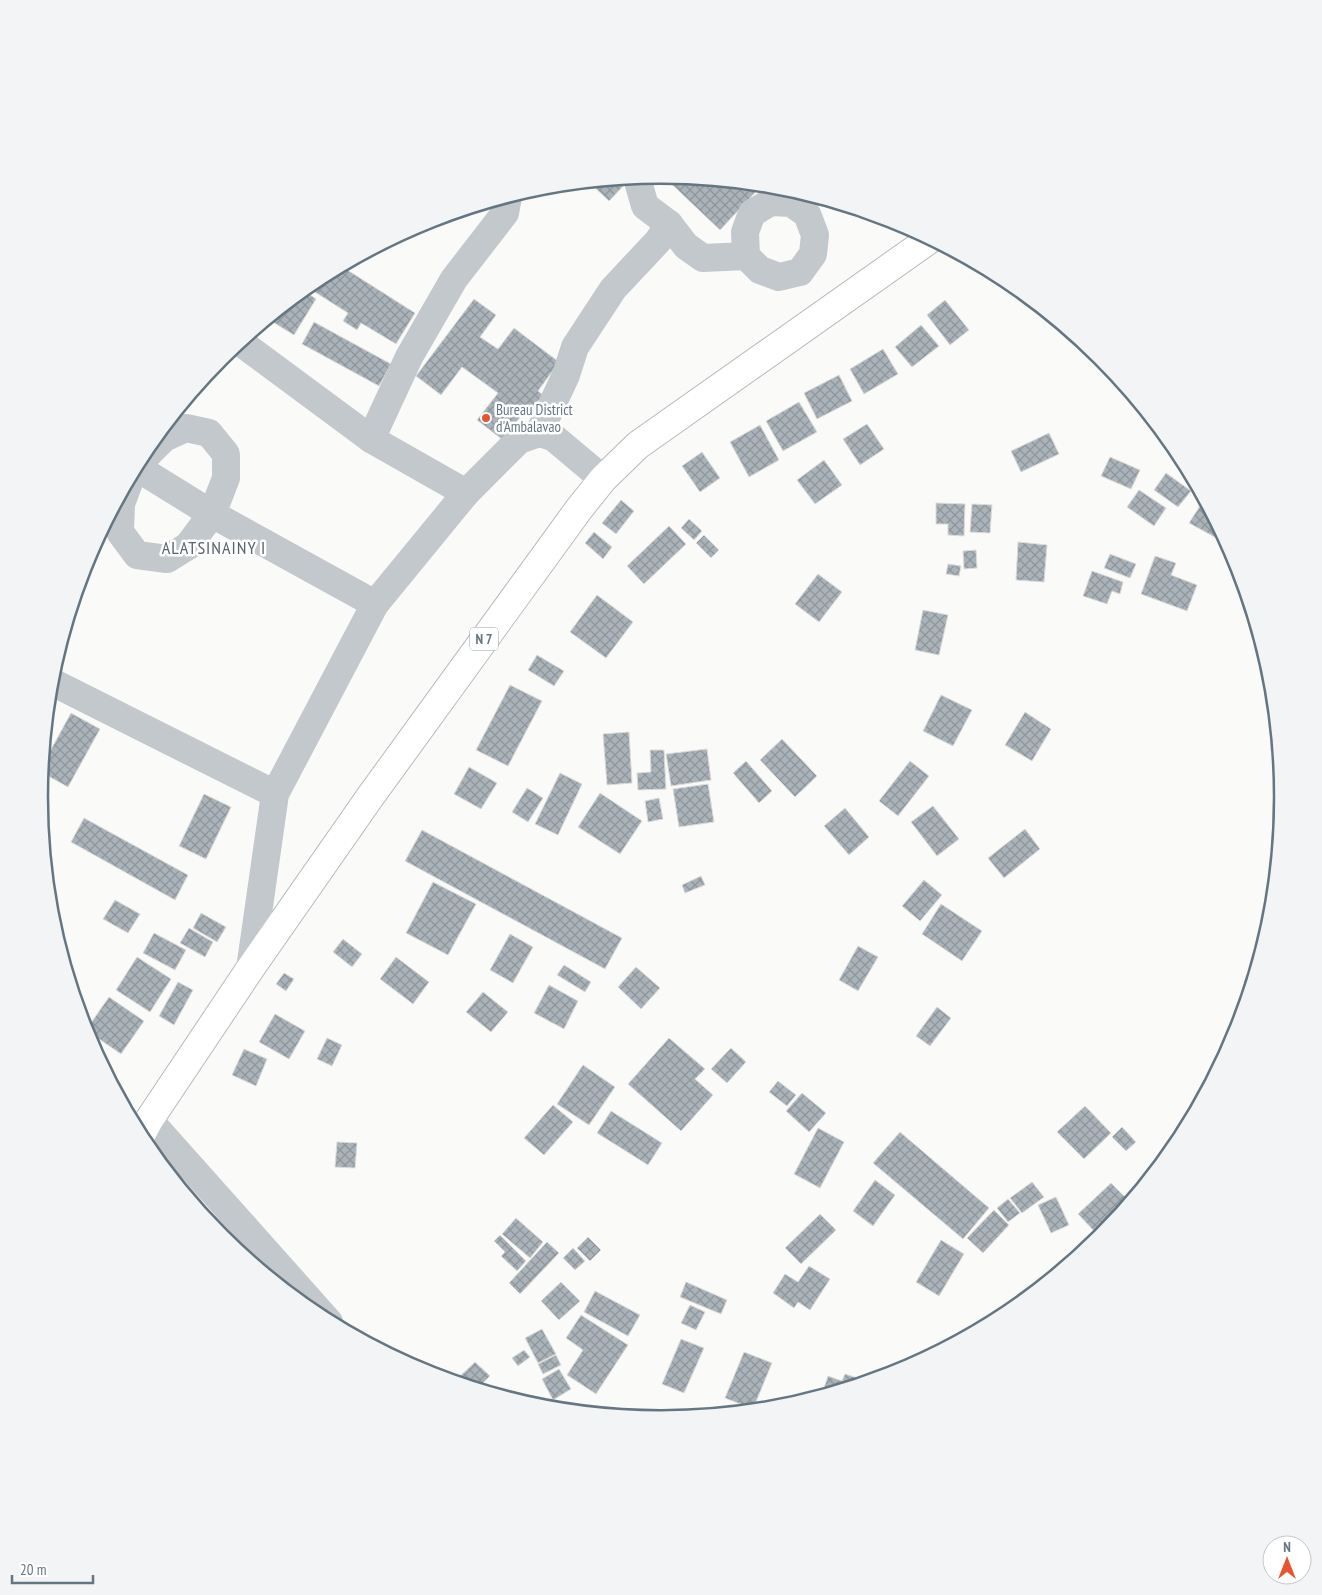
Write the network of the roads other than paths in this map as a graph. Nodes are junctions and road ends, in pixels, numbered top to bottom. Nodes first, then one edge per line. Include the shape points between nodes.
1 (639, 185) edge
2 (507, 204) edge
3 (669, 224) junction
4 (924, 243) edge
5 (746, 256) dead end
6 (246, 346) edge
7 (540, 433) junction
8 (164, 438) edge
9 (372, 439) junction
10 (142, 471) edge
11 (603, 479) junction
12 (466, 492) junction
13 (120, 509) edge
14 (212, 514) junction
15 (375, 604) junction
16 (58, 685) edge
17 (275, 794) junction
18 (250, 969) junction
19 (145, 1129) edge
20 (146, 1130) edge
21 (305, 1297) edge

1 - 3 street via 645,206
2 - 9 street via 505,213 454,279 409,356
3 - 5 street via 686,246 703,258
3 - 7 street via 658,242 613,290 576,347
4 - 11 main road, N 7 via 638,445
6 - 9 street
7 - 11 street via 553,437
7 - 12 street via 519,440
8 - 14 street via 186,428 209,433 226,454 226,478
9 - 12 street
10 - 14 street
11 - 18 main road, N 7 via 382,781
12 - 15 street
13 - 14 street via 120,532 138,555 167,559 188,546
14 - 15 street
15 - 17 street
16 - 17 street
17 - 18 street
18 - 19 main road, N 7
20 - 21 street

